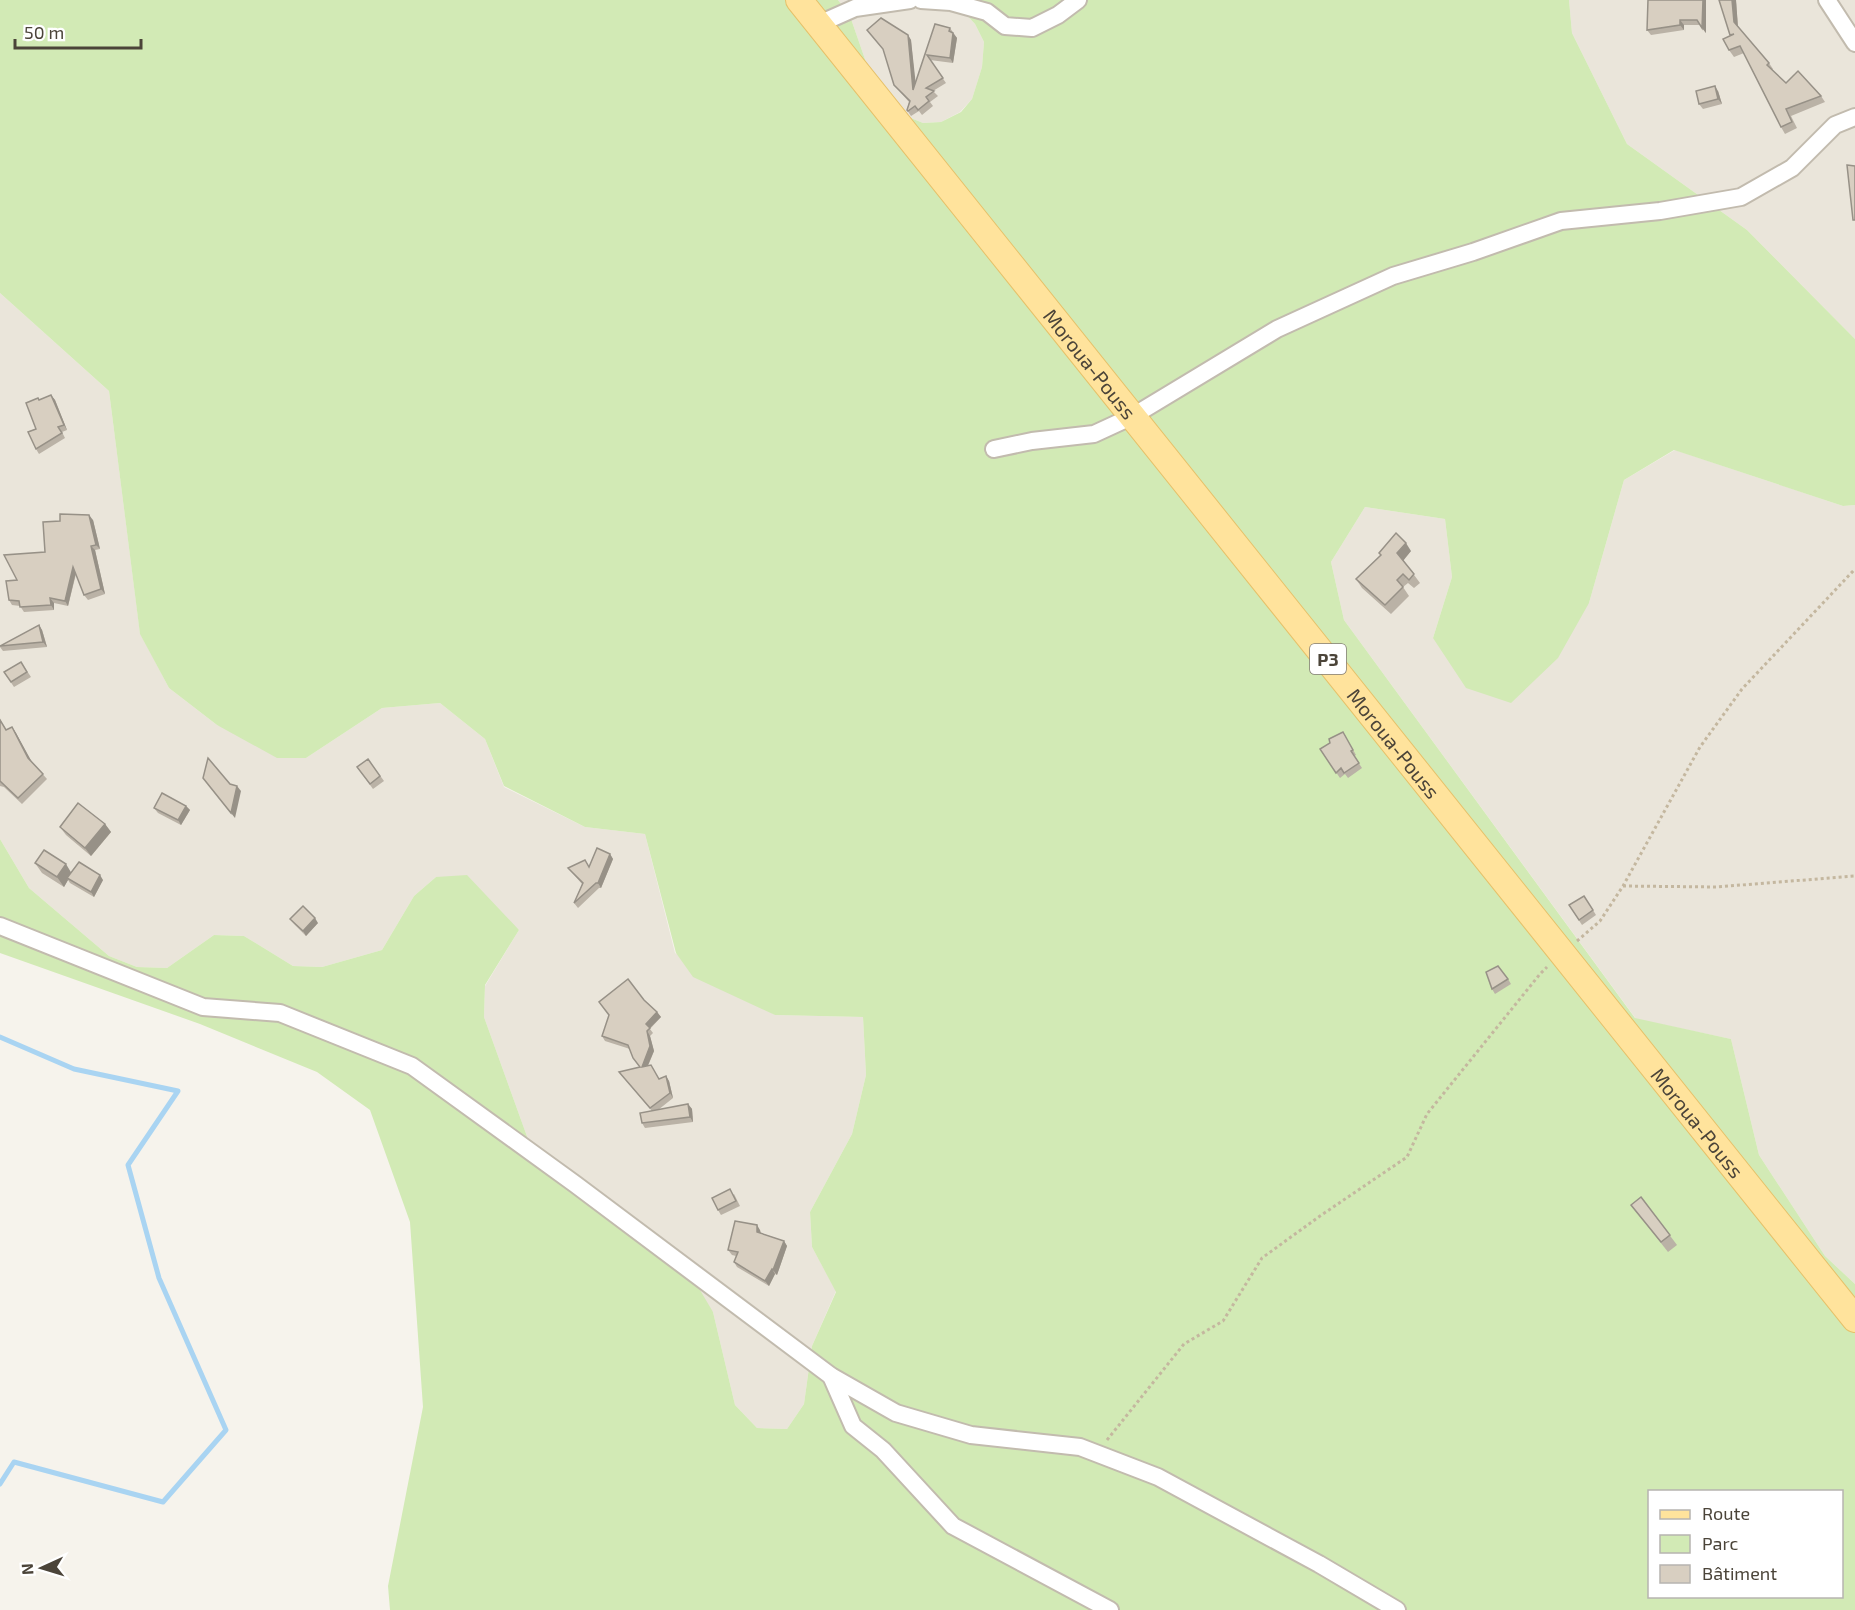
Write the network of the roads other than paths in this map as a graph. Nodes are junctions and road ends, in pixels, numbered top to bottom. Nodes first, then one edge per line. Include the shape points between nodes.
1 (799, 0) edge
2 (910, 0) edge
3 (921, 0) edge
4 (1078, 0) edge
5 (1827, 0) edge
6 (819, 24) junction
7 (1855, 43) edge
8 (1855, 117) edge
9 (1133, 416) junction
10 (994, 449) dead end
11 (0, 926) edge
12 (1855, 1319) edge
13 (831, 1376) junction
14 (1110, 1610) edge
15 (1397, 1610) edge

1 - 6 main road, Moroua-Pouss / P3
2 - 6 street via 855,9
3 - 4 street via 951,2 987,12 1005,26 1032,28
5 - 7 street
6 - 9 main road, Moroua-Pouss / P3
8 - 9 street via 1835,125 1792,168 1741,198 1660,211 1561,220 1393,276 1277,329
9 - 10 street via 1094,434
9 - 12 main road, Moroua-Pouss / P3
11 - 13 street via 203,1007 280,1013 412,1066
13 - 14 street via 853,1426 883,1450 953,1526
13 - 15 street via 896,1413 971,1435 1080,1447 1158,1477

